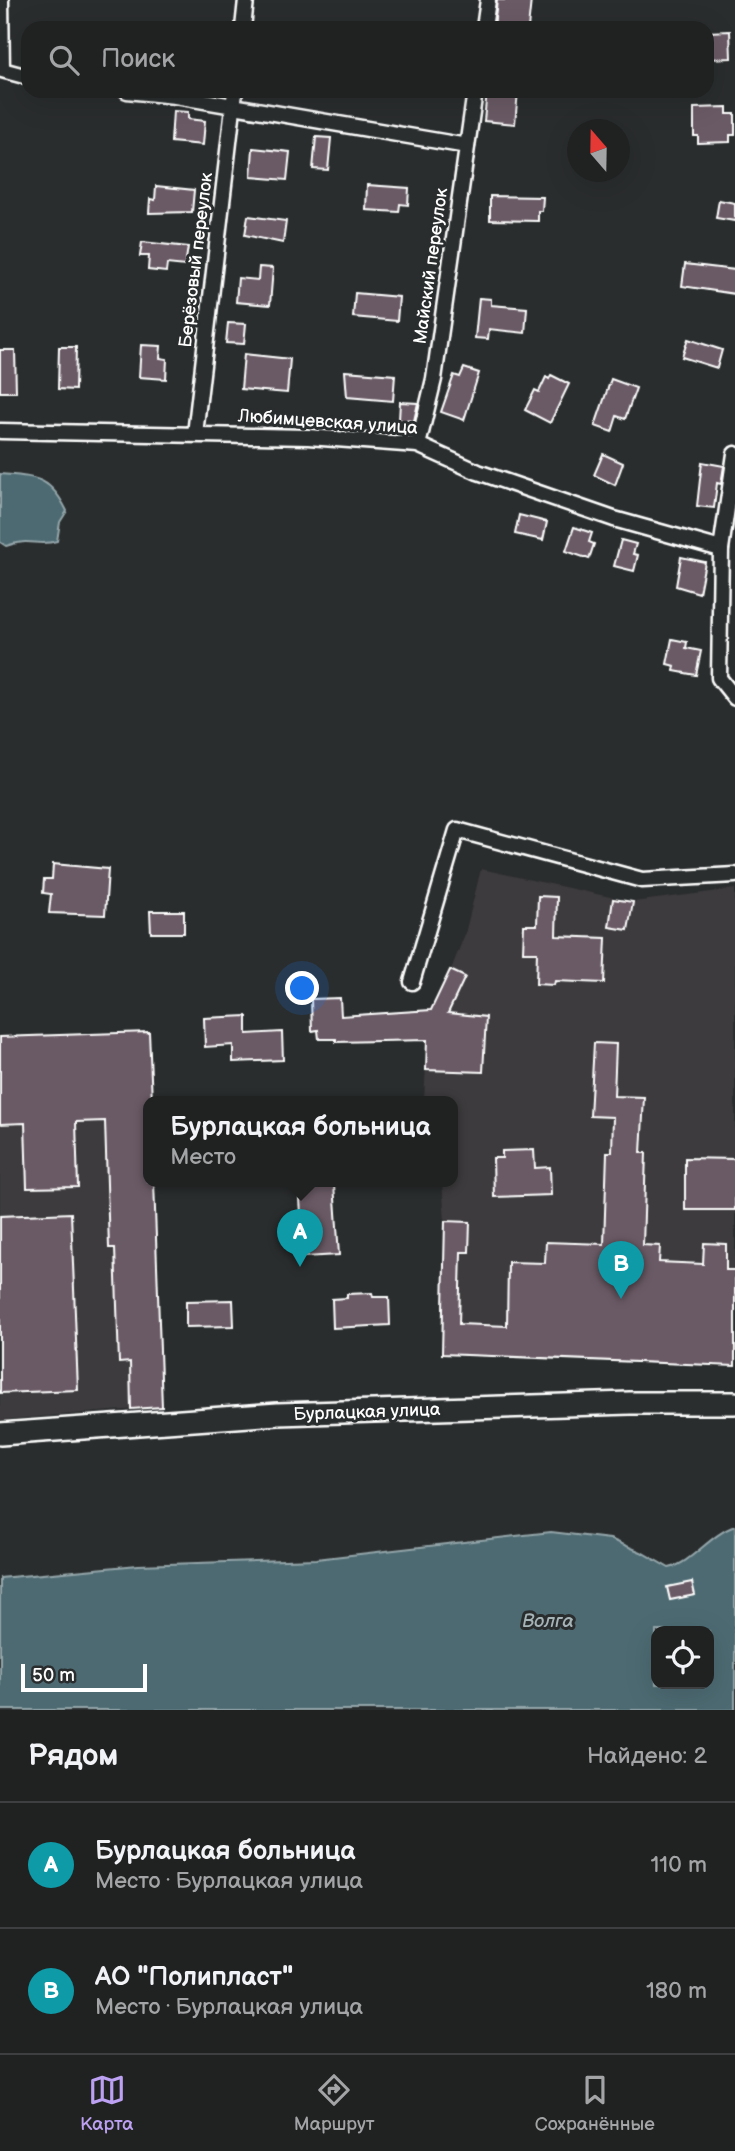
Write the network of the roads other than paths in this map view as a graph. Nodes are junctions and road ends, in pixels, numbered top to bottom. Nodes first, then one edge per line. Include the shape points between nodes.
1 (1, 0) edge
2 (246, 0) edge
3 (488, 0) edge
4 (244, 21) edge
5 (485, 21) edge
6 (21, 75) edge
7 (173, 98) edge
8 (234, 98) edge
9 (474, 98) edge
10 (233, 107) junction
11 (467, 146) junction
12 (0, 431) edge
13 (195, 433) junction
14 (418, 445) junction
15 (735, 454) edge
16 (721, 549) junction
17 (735, 698) edge
18 (728, 876) edge
19 (412, 982) dead end
20 (735, 1404) edge
21 (0, 1434) edge

1 - 6 street via 2,70
2 - 4 street
3 - 5 street
7 - 10 street
8 - 10 street, Берёзовый переулок
9 - 11 street, Майский переулок
10 - 11 street
10 - 13 street, Берёзовый переулок
11 - 14 street, Майский переулок via 434,379
12 - 13 street, Любимцевская улица
13 - 14 street, Любимцевская улица
14 - 16 street, Любимцевская улица via 478,472
15 - 16 street
16 - 17 street via 719,678
18 - 19 street via 642,880 457,830
20 - 21 main road, Бурлацкая улица via 629,1403 278,1415

